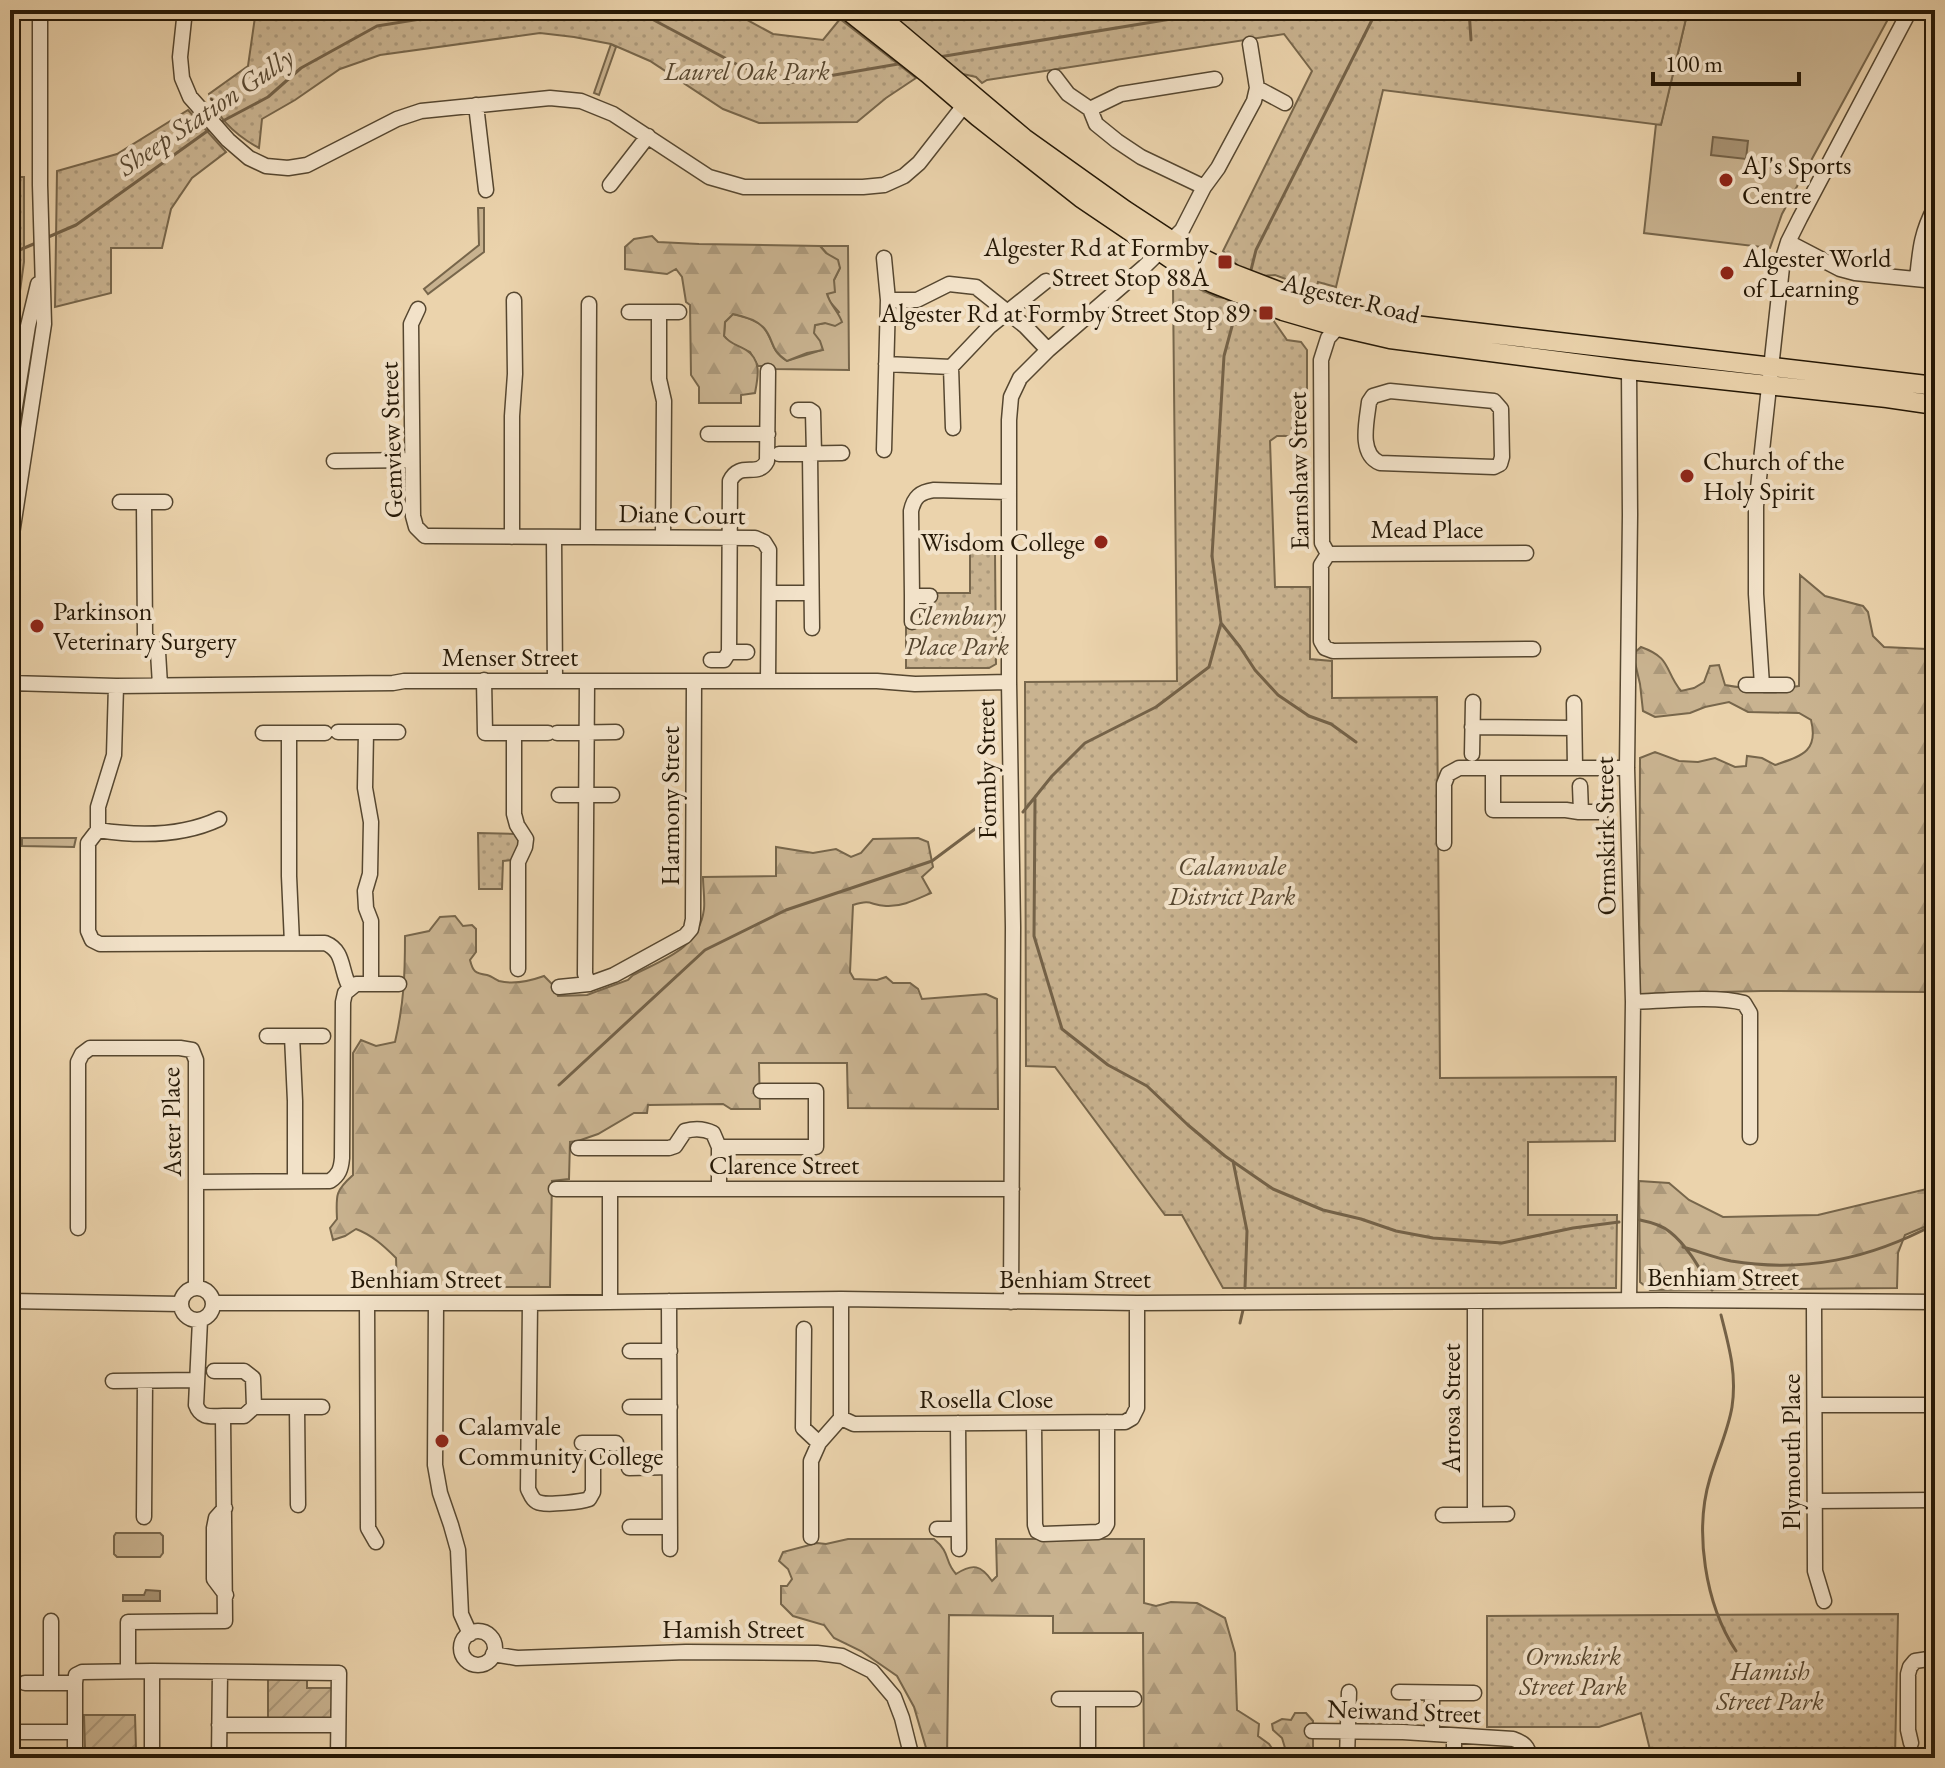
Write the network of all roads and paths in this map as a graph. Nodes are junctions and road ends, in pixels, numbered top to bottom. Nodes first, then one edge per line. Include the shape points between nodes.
1 (40, 10) edge
2 (185, 10) edge
3 (847, 10) edge
4 (868, 10) edge
5 (1910, 10) edge
6 (901, 44) junction
7 (1250, 44) dead end
8 (1055, 77) dead end
9 (1215, 79) dead end
10 (1257, 88) junction
11 (968, 101) junction
12 (1285, 103) dead end
13 (476, 105) junction
14 (1090, 109) junction
15 (648, 136) junction
16 (610, 185) dead end
17 (1204, 187) junction
18 (486, 190) dead end
19 (1935, 207) edge
20 (1788, 242) junction
21 (1165, 247) junction
22 (884, 258) dead end
23 (42, 268) junction
24 (1917, 279) junction
25 (1046, 281) dead end
26 (1935, 281) edge
27 (514, 300) dead end
28 (888, 300) junction
29 (589, 304) dead end
30 (418, 309) dead end
31 (629, 312) dead end
32 (659, 312) junction
33 (679, 312) dead end
34 (1009, 312) junction
35 (1313, 320) junction
36 (1338, 327) junction
37 (1524, 337) junction
38 (1048, 350) junction
39 (1659, 354) junction
40 (1321, 360) junction
41 (886, 364) junction
42 (951, 367) junction
43 (1629, 370) junction
44 (768, 371) dead end
45 (1771, 376) junction
46 (1935, 386) edge
47 (1935, 405) edge
48 (798, 410) dead end
49 (953, 428) dead end
50 (708, 434) dead end
51 (768, 434) junction
52 (10, 438) edge
53 (1367, 446) joint
54 (884, 450) dead end
55 (842, 453) dead end
56 (779, 454) dead end
57 (812, 454) junction
58 (412, 460) junction
59 (334, 461) dead end
60 (1009, 492) junction
61 (13, 500) edge
62 (120, 502) dead end
63 (144, 502) junction
64 (165, 502) dead end
65 (512, 537) junction
66 (554, 537) junction
67 (588, 537) junction
68 (663, 537) junction
69 (729, 537) junction
70 (1526, 553) dead end
71 (1328, 554) junction
72 (769, 593) junction
73 (811, 593) junction
74 (912, 596) junction
75 (930, 596) dead end
76 (912, 622) dead end
77 (812, 628) dead end
78 (1533, 649) dead end
79 (729, 652) junction
80 (747, 652) dead end
81 (711, 660) dead end
82 (484, 680) junction
83 (555, 681) junction
84 (768, 681) junction
85 (587, 682) junction
86 (694, 682) junction
87 (1009, 682) junction
88 (10, 683) edge
89 (160, 685) junction
90 (1746, 685) dead end
91 (1762, 685) junction
92 (1787, 685) dead end
93 (116, 686) junction
94 (1473, 702) dead end
95 (1574, 703) dead end
96 (1472, 727) junction
97 (1574, 728) junction
98 (366, 732) junction
99 (398, 732) dead end
100 (616, 732) dead end
101 (263, 733) dead end
102 (289, 733) junction
103 (514, 733) junction
104 (588, 733) junction
105 (10, 751) edge
106 (1472, 754) dead end
107 (1575, 768) junction
108 (1627, 768) junction
109 (1493, 769) junction
110 (1580, 786) dead end
111 (559, 795) dead end
112 (588, 795) junction
113 (612, 795) dead end
114 (1581, 812) junction
115 (1602, 812) dead end
116 (219, 819) dead end
117 (98, 830) junction
118 (1444, 843) dead end
119 (292, 943) junction
120 (518, 969) dead end
121 (371, 984) junction
122 (399, 984) dead end
123 (589, 984) junction
124 (559, 987) dead end
125 (350, 988) junction
126 (1633, 1002) junction
127 (267, 1036) dead end
128 (292, 1036) junction
129 (323, 1036) dead end
130 (761, 1091) dead end
131 (1750, 1137) dead end
132 (719, 1147) junction
133 (578, 1148) dead end
134 (295, 1181) junction
135 (196, 1182) junction
136 (556, 1189) dead end
137 (610, 1189) junction
138 (719, 1189) junction
139 (1012, 1189) junction
140 (78, 1228) dead end
141 (196, 1287) junction
142 (841, 1299) junction
143 (1629, 1300) junction
144 (10, 1301) edge
145 (669, 1301) junction
146 (610, 1302) junction
147 (1011, 1302) junction
148 (1475, 1302) junction
149 (1814, 1302) junction
150 (1935, 1302) edge
151 (214, 1303) junction
152 (367, 1303) junction
153 (530, 1303) junction
154 (1137, 1303) junction
155 (181, 1304) junction
156 (436, 1304) junction
157 (200, 1320) junction
158 (804, 1329) dead end
159 (630, 1351) dead end
160 (670, 1351) junction
161 (214, 1371) dead end
162 (197, 1380) junction
163 (113, 1381) dead end
164 (145, 1381) junction
165 (1815, 1405) junction
166 (1935, 1405) edge
167 (254, 1407) junction
168 (297, 1407) junction
169 (322, 1407) dead end
170 (630, 1407) dead end
171 (670, 1407) junction
172 (223, 1416) junction
173 (841, 1418) junction
174 (1107, 1422) junction
175 (958, 1423) junction
176 (1034, 1423) junction
177 (616, 1443) dead end
178 (819, 1443) junction
179 (670, 1467) junction
180 (629, 1468) dead end
181 (1935, 1500) edge
182 (1815, 1501) junction
183 (298, 1505) dead end
184 (1475, 1514) junction
185 (1507, 1514) dead end
186 (1443, 1515) dead end
187 (144, 1517) dead end
188 (630, 1527) dead end
189 (670, 1527) junction
190 (937, 1529) dead end
191 (958, 1529) junction
192 (811, 1537) dead end
193 (376, 1542) dead end
194 (670, 1549) dead end
195 (959, 1549) dead end
196 (1824, 1601) dead end
197 (51, 1621) dead end
198 (470, 1634) junction
199 (493, 1654) junction
200 (1935, 1658) edge
201 (128, 1671) junction
202 (152, 1671) junction
203 (220, 1672) junction
204 (25, 1683) dead end
205 (51, 1683) junction
206 (75, 1683) junction
207 (1349, 1692) dead end
208 (1399, 1692) dead end
209 (1432, 1693) junction
210 (1474, 1693) dead end
211 (1059, 1699) dead end
212 (1088, 1699) junction
213 (1134, 1699) dead end
214 (219, 1725) junction
215 (338, 1725) junction
216 (1312, 1731) dead end
217 (1348, 1731) junction
218 (10, 1732) edge
219 (75, 1732) junction
220 (1432, 1734) junction
221 (1454, 1736) junction
222 (1911, 1743) dead end
223 (75, 1758) edge
224 (152, 1758) edge
225 (219, 1758) edge
226 (338, 1758) edge
227 (912, 1758) edge
228 (1088, 1758) edge
229 (1347, 1758) edge
230 (1454, 1758) edge
231 (1530, 1758) edge

1 - 23 street
2 - 13 street via 180,57 190,97 228,140 266,166 307,165 397,119
3 - 6 main road, Algester Road
4 - 6 main road, Algester Road
5 - 20 street
6 - 11 main road, Algester Road
7 - 10 street
8 - 14 street
9 - 14 street via 1121,94
10 - 12 street
10 - 17 street, Formby Street
11 - 15 street via 919,163 884,185 744,187 709,177
11 - 21 main road, Algester Road via 1081,198
13 - 15 street via 550,98 581,101
13 - 18 street
14 - 17 street via 1096,124 1117,141
15 - 16 street
17 - 21 street, Formby Street via 1182,230
19 - 24 street via 1921,239
20 - 24 street via 1840,269
20 - 45 street
21 - 35 main road, Algester Road via 1212,283
21 - 37 main road, Algester Road via 1320,307 1389,322
21 - 38 street, Formby Street
22 - 28 street
23 - 52 street
23 - 61 street via 44,324
24 - 26 street
25 - 34 street
27 - 65 street
28 - 34 street via 917,300 949,284 976,287
28 - 41 street
29 - 67 street
30 - 58 street, Gemview Street via 411,324
31 - 32 street
32 - 33 street
32 - 68 street
34 - 38 street
34 - 42 street
35 - 36 main road, Algester Road
35 - 40 street
36 - 40 street, Earnshaw Street
36 - 43 main road, Algester Road via 1390,339
37 - 39 main road, Algester Road
37 - 43 street via 1575,352 1615,356
38 - 60 street, Formby Street via 1020,378 1011,397
39 - 43 street via 1638,360
39 - 45 main road, Algester Road
40 - 71 street, Earnshaw Street via 1322,543
41 - 42 street
41 - 54 street
42 - 49 street
43 - 45 main road, Algester Road
43 - 108 street, Ormskirk Street
44 - 51 street
45 - 46 main road, Algester Road
45 - 47 main road, Algester Road
45 - 91 street via 1756,506
48 - 57 street via 813,412
50 - 51 street
51 - 69 street via 764,467 740,470 730,481
53 - 53 street via 1369,402 1380,392 1494,401 1501,409 1502,457 1494,467 1380,463
55 - 57 street
56 - 57 street
57 - 73 street
58 - 59 street
58 - 65 street, Gemview Street via 413,516 425,536
60 - 74 street via 934,490 914,499
60 - 87 street, Formby Street
61 - 88 street
62 - 63 street
63 - 64 street
63 - 89 street via 145,636 158,652
65 - 66 street, Gemview Street
66 - 67 street, Diane Court
66 - 83 street
67 - 68 street, Diane Court
68 - 69 street, Diane Court
69 - 72 street, Diane Court via 764,542 769,550
69 - 79 street
70 - 71 street, Mead Place
71 - 78 street, Earnshaw Street via 1321,565 1320,636 1325,648
72 - 73 street
72 - 84 street, Diane Court
73 - 77 street
74 - 75 street
74 - 76 street
79 - 80 street
79 - 81 street via 724,660
82 - 83 street, Menser Street
82 - 89 street, Menser Street
82 - 103 street via 485,733
83 - 85 street, Menser Street
84 - 86 street, Menser Street
84 - 87 street, Menser Street
85 - 86 street, Menser Street
85 - 104 street
86 - 123 street, Harmony Street via 691,929 639,962
87 - 139 street, Formby Street
88 - 93 street, Menser Street
88 - 105 street
89 - 93 street, Menser Street
90 - 91 street
91 - 92 street
93 - 117 street via 114,755 98,807
94 - 96 street
95 - 97 street
96 - 97 street
96 - 106 street
97 - 107 street
98 - 99 street
98 - 102 street
98 - 121 street via 365,788 371,822 365,891 371,921
100 - 104 street
101 - 102 street
102 - 119 street
103 - 104 street
103 - 120 street via 514,814 526,839 518,862
104 - 112 street
107 - 108 street
107 - 109 street
108 - 126 street, Ormskirk Street
109 - 114 street via 1493,810
109 - 118 street via 1459,768 1448,774
110 - 114 street
111 - 112 street
112 - 113 street
112 - 123 street
114 - 115 street
116 - 117 street via 183,831
117 - 119 street via 88,843 92,940
119 - 125 street via 334,947
121 - 122 street
121 - 125 street
123 - 124 street
125 - 134 street via 343,1002 341,1169 330,1181
126 - 131 street via 1744,1003 1750,1013
126 - 143 street, Ormskirk Street
127 - 128 street
128 - 129 street
128 - 134 street
130 - 132 street via 816,1091 816,1147
132 - 133 street via 713,1133 695,1128 669,1148
132 - 138 street
134 - 135 street
135 - 140 street, Aster Place via 192,1050 90,1048 78,1062
135 - 141 street, Aster Place
136 - 137 street, Clarence Street
137 - 138 street, Clarence Street
137 - 146 street
138 - 139 street, Clarence Street
139 - 147 street, Formby Street
141 - 151 street via 208,1292
141 - 155 street via 187,1291
142 - 145 street, Benhiam Street
142 - 147 street, Benhiam Street
142 - 173 street
143 - 148 street, Benhiam Street
143 - 149 street, Benhiam Street
144 - 155 street
145 - 146 street, Benhiam Street
145 - 160 street
146 - 153 street, Benhiam Street
147 - 154 street, Benhiam Street
148 - 154 street, Benhiam Street
148 - 184 street, Arrosa Street
149 - 150 street, Benhiam Street
149 - 165 street, Plymouth Place
151 - 152 street, Benhiam Street
151 - 157 street
152 - 156 street, Benhiam Street
152 - 193 street via 368,1528
153 - 156 street, Benhiam Street
153 - 177 street via 532,1498 540,1503 589,1499 593,1492 588,1443
154 - 174 street, Rosella Close via 1137,1408 1125,1422
155 - 157 street via 189,1318
156 - 198 street via 435,1465 458,1550 461,1614
157 - 162 street
158 - 178 street via 803,1428
159 - 160 street
160 - 171 street
161 - 167 street via 249,1374
162 - 164 street
162 - 172 street via 199,1412
163 - 164 street
164 - 187 street
165 - 166 street
165 - 182 street, Plymouth Place
167 - 168 street
167 - 172 street via 244,1416
168 - 169 street
168 - 183 street
170 - 171 street
171 - 179 street
172 - 201 street via 225,1621 128,1622
173 - 175 street, Rosella Close via 854,1424
173 - 178 street
174 - 176 street, Rosella Close
174 - 176 street via 1107,1524 1098,1532 1043,1534 1035,1525
175 - 176 street, Rosella Close
175 - 191 street
178 - 192 street via 811,1461
179 - 180 street
179 - 189 street
181 - 182 street
182 - 196 street, Plymouth Place via 1815,1571
184 - 185 street
184 - 186 street
188 - 189 street
189 - 194 street
190 - 191 street
191 - 195 street
197 - 205 street
198 - 199 street via 486,1634
198 - 199 street via 461,1646 466,1660 481,1665
199 - 227 street, Hamish Street via 842,1656 872,1671 894,1697
200 - 222 street via 1915,1661 1908,1674
201 - 202 street
201 - 206 street via 82,1672
202 - 203 street
202 - 224 street
203 - 214 street
203 - 215 street via 339,1673
204 - 205 street
205 - 206 street
206 - 219 street
207 - 217 street
208 - 209 street
209 - 210 street
209 - 220 street
211 - 212 street
212 - 213 street
212 - 228 street
214 - 215 street
214 - 225 street
215 - 226 street
216 - 217 street, Neiwand Street
217 - 220 street, Neiwand Street
217 - 229 street
218 - 219 street
219 - 223 street
220 - 221 street, Neiwand Street
221 - 230 street
221 - 231 street, Neiwand Street via 1513,1739 1524,1743

